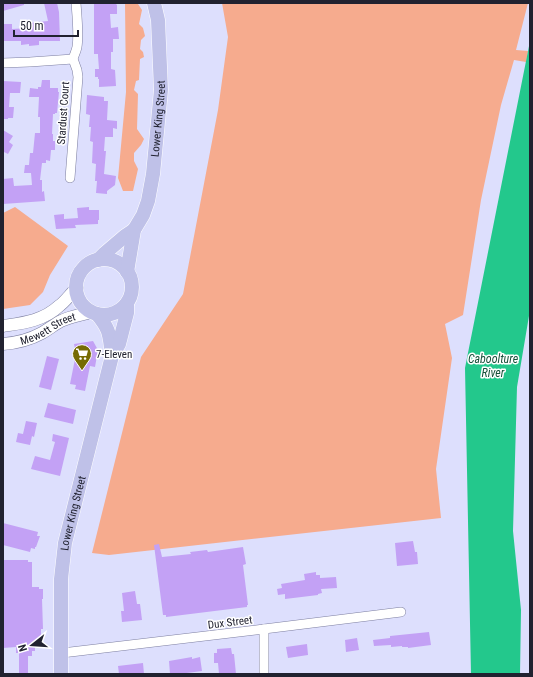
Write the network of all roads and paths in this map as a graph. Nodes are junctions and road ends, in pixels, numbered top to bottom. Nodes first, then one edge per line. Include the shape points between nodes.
1 (76, 3) edge
2 (154, 3) edge
3 (73, 59) junction
4 (3, 63) edge
5 (70, 178) dead end
6 (134, 230) junction
7 (98, 260) junction
8 (127, 272) junction
9 (77, 288) junction
10 (127, 303) junction
11 (94, 313) junction
12 (3, 326) edge
13 (3, 344) edge
14 (112, 356) junction
15 (401, 612) dead end
16 (264, 630) junction
17 (62, 653) junction
18 (61, 674) edge
19 (264, 674) edge

1 - 3 street, Stardust Court via 77,43
2 - 6 main road, Lower King Street via 158,20 161,90 151,189 143,215
3 - 4 street
3 - 5 street, Stardust Court via 78,77
6 - 7 main road, Lower King Street
6 - 8 main road, Lower King Street
7 - 8 main road via 115,262
7 - 9 main road via 80,273
8 - 10 main road via 132,287
9 - 11 main road via 85,308
9 - 12 main road, Mewett Street via 58,308 40,318
10 - 11 main road via 111,314
10 - 14 main road via 119,344
11 - 13 main road, Mewett Street via 70,317 32,337
11 - 14 main road via 110,332
14 - 17 main road, Lower King Street via 65,543 61,579
15 - 16 street, Dux Street
16 - 17 street, Dux Street
16 - 19 street
17 - 18 main road, Lower King Street

